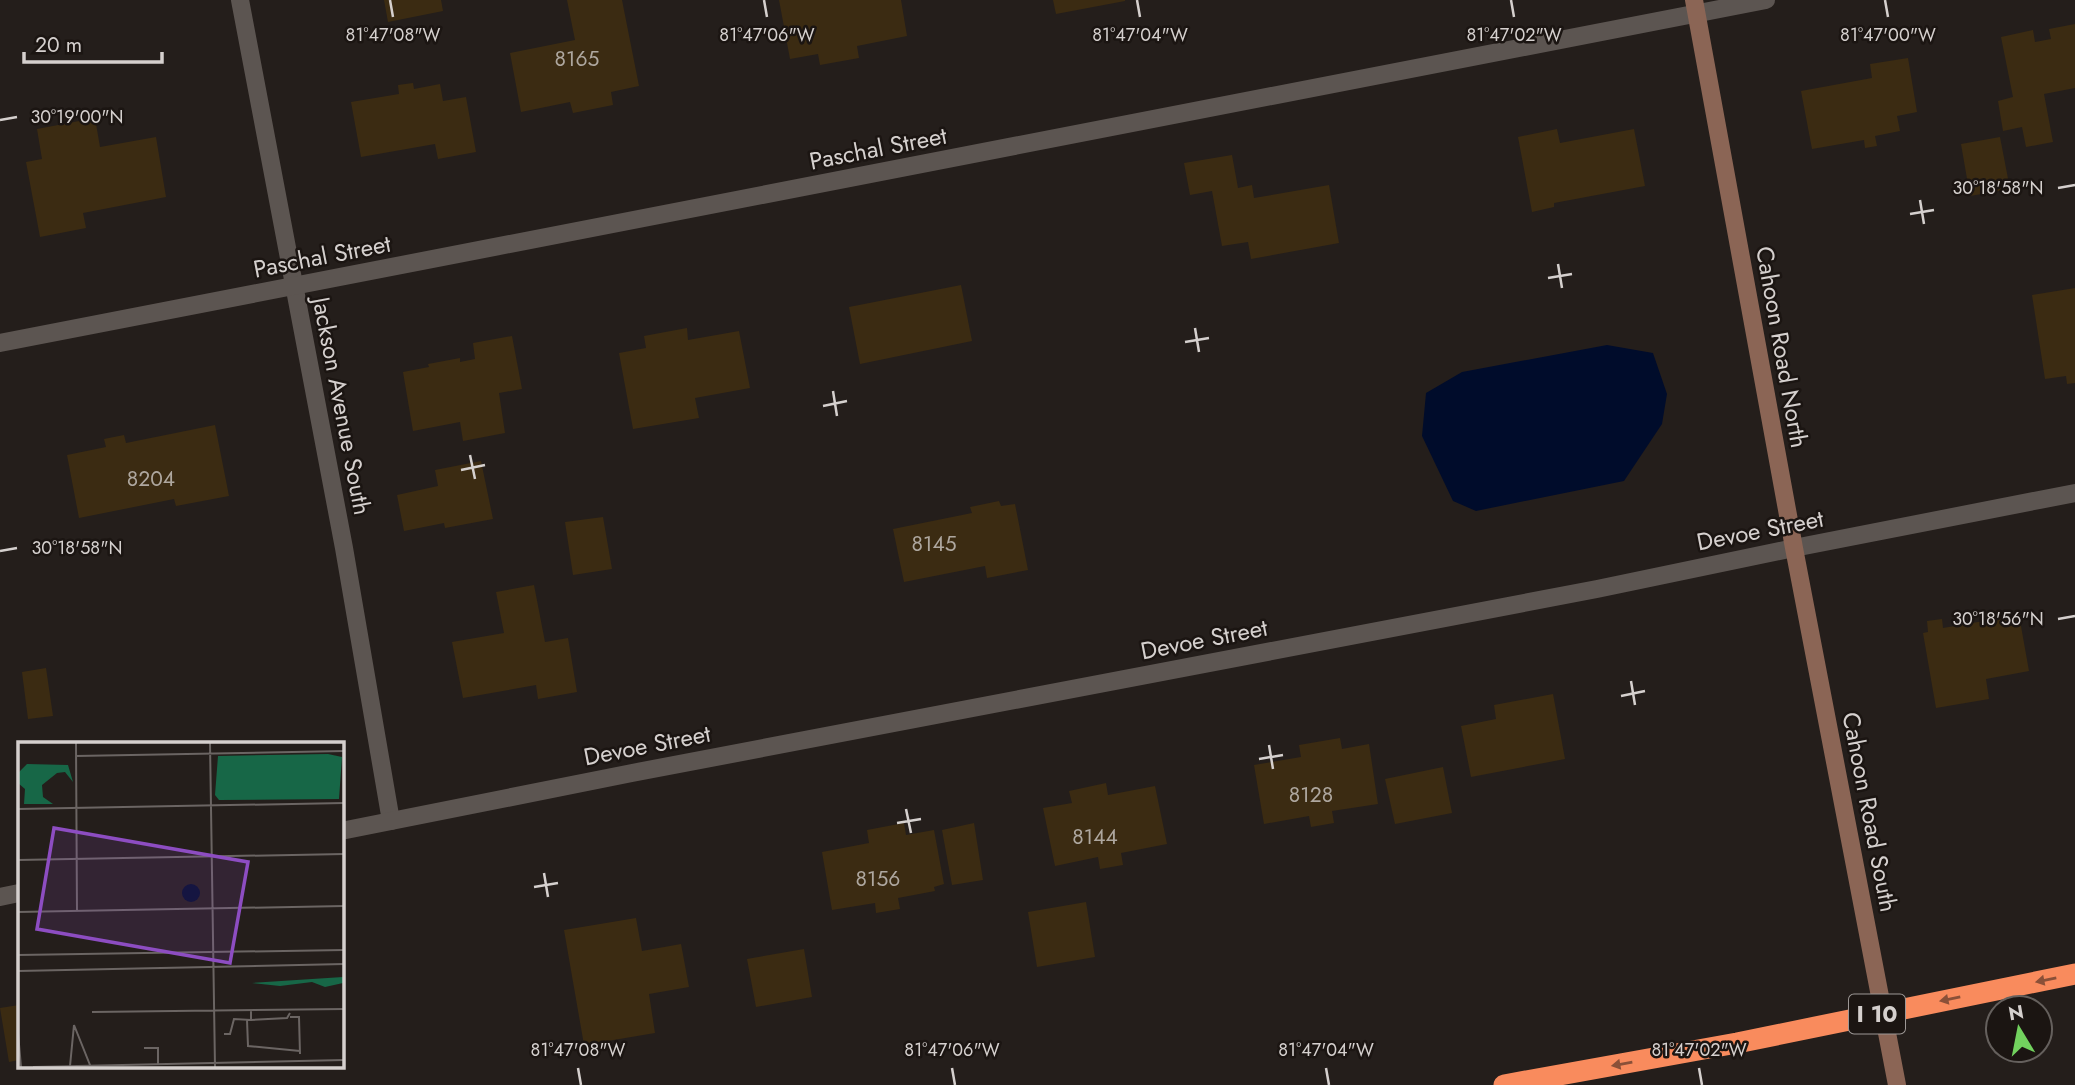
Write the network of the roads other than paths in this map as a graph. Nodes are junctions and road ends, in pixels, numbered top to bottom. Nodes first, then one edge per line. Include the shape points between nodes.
1 (240, 0) edge
2 (1766, 0) edge
3 (1695, 7) edge
4 (294, 286) junction
5 (0, 343) edge
6 (2075, 493) edge
7 (1794, 548) junction
8 (391, 821) junction
9 (343, 831) edge
10 (18, 893) edge
11 (0, 897) edge
12 (2075, 974) edge
13 (1504, 1085) edge
14 (1897, 1085) edge

1 - 4 street, Jackson Avenue South
2 - 3 street, Paschal Street
3 - 4 street, Paschal Street
3 - 7 main road, Cahoon Road North
4 - 5 street, Paschal Street
4 - 8 street, Jackson Avenue South
6 - 7 street, Devoe Street
7 - 8 street, Devoe Street
7 - 14 main road, Cahoon Road South
8 - 9 street, Devoe Street
10 - 11 street
12 -> 13 highway, I 10

